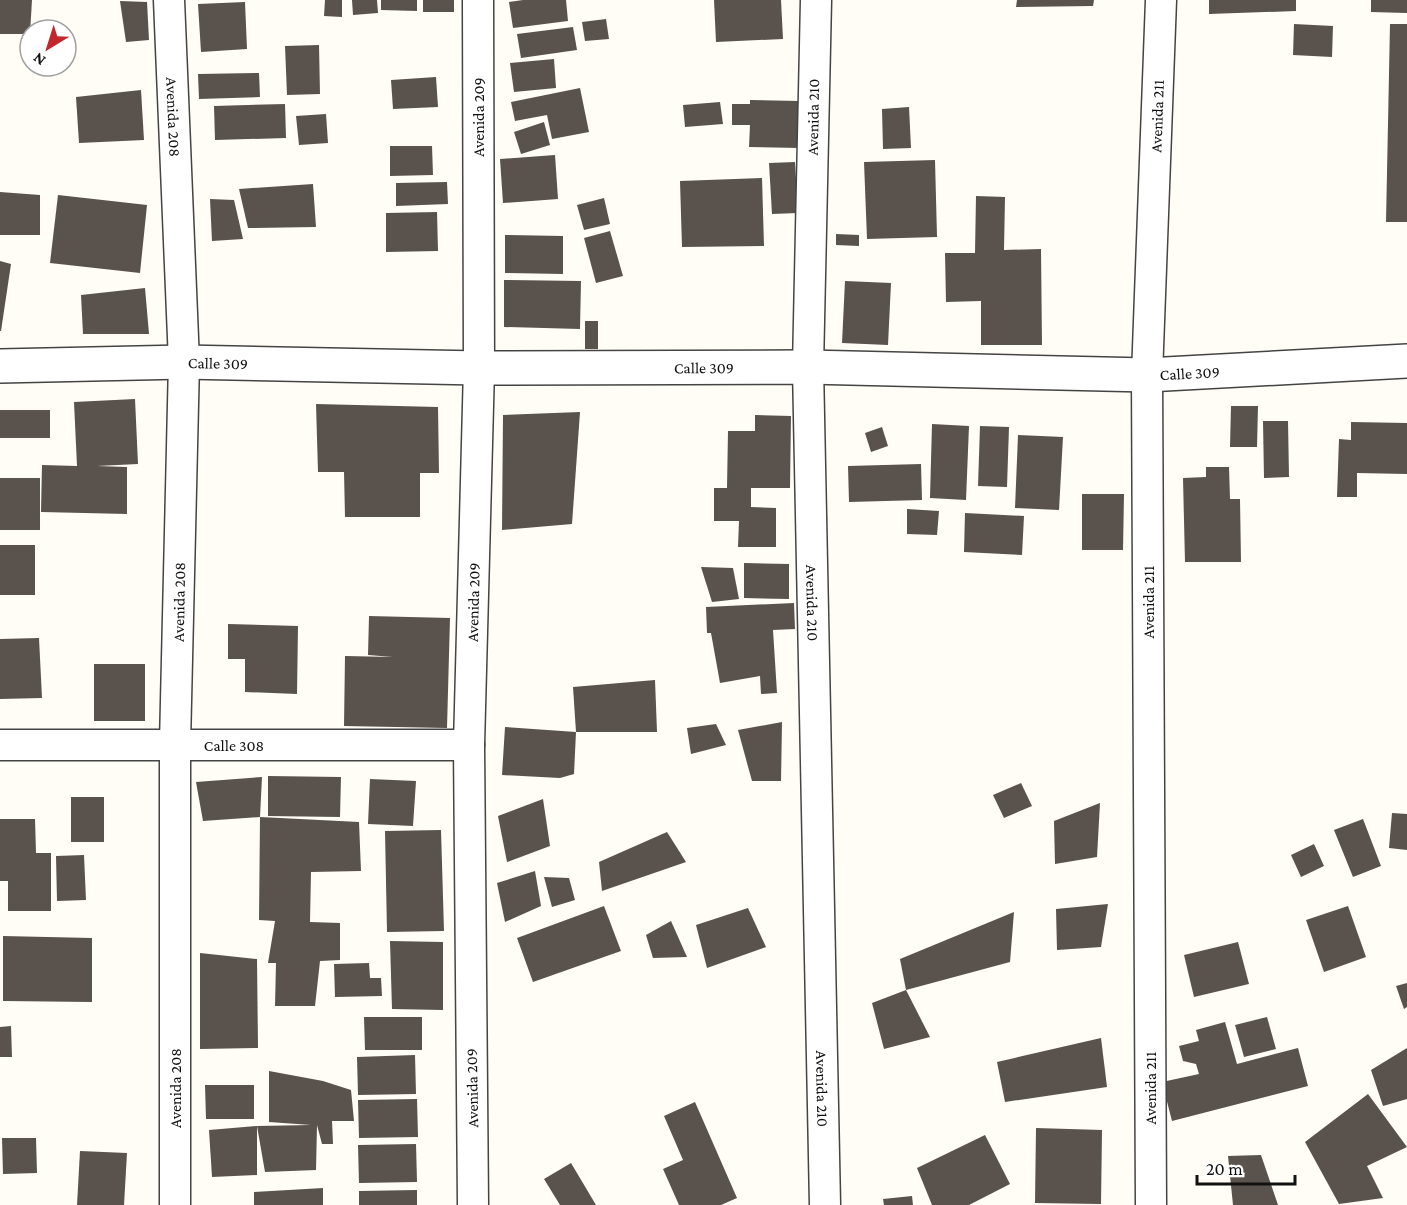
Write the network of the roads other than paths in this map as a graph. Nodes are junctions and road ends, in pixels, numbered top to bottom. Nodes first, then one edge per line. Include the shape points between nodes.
1 (169, 0) edge
2 (478, 0) edge
3 (816, 0) edge
4 (1161, 0) edge
5 (1407, 361) edge
6 (184, 362) junction
7 (0, 366) edge
8 (479, 368) junction
9 (808, 368) junction
10 (1147, 375) junction
11 (176, 744) junction
12 (0, 745) edge
13 (469, 745) junction
14 (175, 1205) edge
15 (473, 1205) edge
16 (825, 1205) edge
17 (1151, 1205) edge

1 - 6 street, Avenida 208
2 - 8 street, Avenida 209
3 - 9 street, Avenida 210
4 - 10 street, Avenida 211
5 - 10 street, Calle 309
6 - 7 street, Calle 309
6 - 8 street, Calle 309
6 - 11 street, Avenida 208
8 - 9 street, Calle 309
8 - 13 street, Avenida 209
9 - 10 street, Calle 309
9 - 16 street, Avenida 210
10 - 17 street, Avenida 211
11 - 12 street, Calle 308
11 - 13 street, Calle 308
11 - 14 street, Avenida 208
13 - 15 street, Avenida 209

